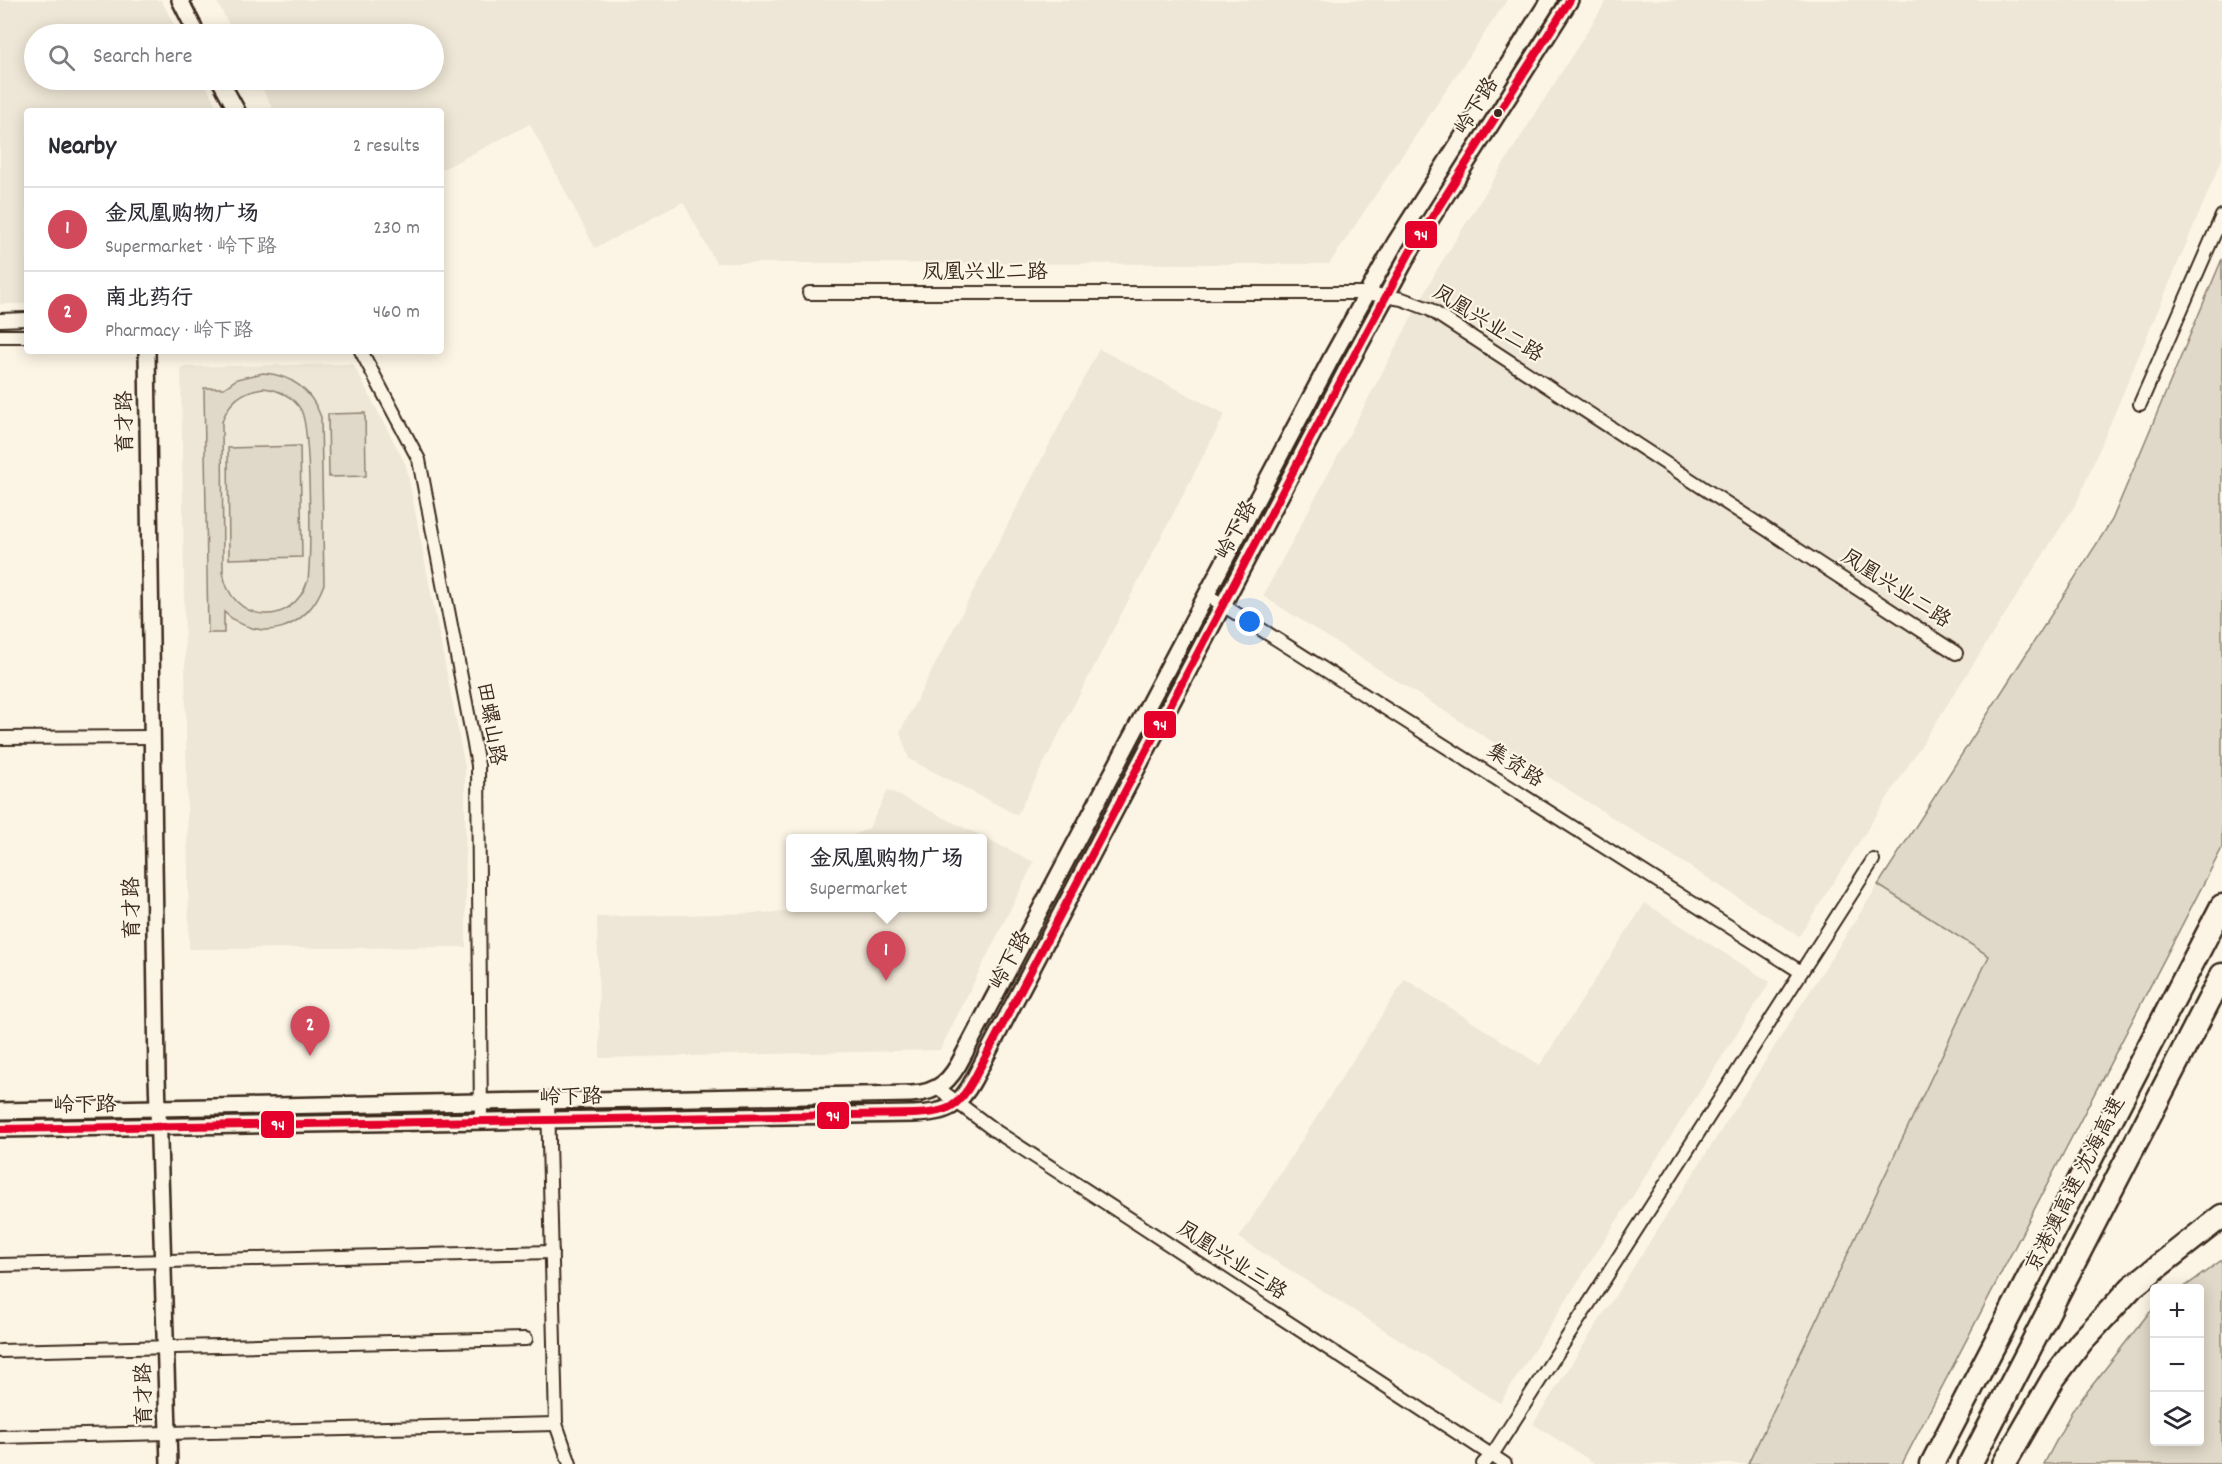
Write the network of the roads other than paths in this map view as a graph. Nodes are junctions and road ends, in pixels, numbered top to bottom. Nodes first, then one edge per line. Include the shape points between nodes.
1 (180, 0) edge
2 (1549, 0) edge
3 (1570, 0) edge
4 (192, 24) edge
5 (225, 90) edge
6 (235, 108) edge
7 (2222, 216) edge
8 (809, 293) dead end
9 (1367, 293) junction
10 (1386, 296) junction
11 (24, 319) edge
12 (0, 320) edge
13 (0, 336) edge
14 (24, 336) edge
15 (147, 354) edge
16 (364, 354) edge
17 (2140, 404) dead end
18 (1207, 595) junction
19 (1222, 605) junction
20 (1956, 653) dead end
21 (152, 737) junction
22 (0, 738) edge
23 (1873, 860) dead end
24 (2222, 906) edge
25 (1801, 972) junction
26 (2222, 975) edge
27 (938, 1088) junction
28 (548, 1101) junction
29 (480, 1102) junction
30 (957, 1104) junction
31 (159, 1108) junction
32 (0, 1112) edge
33 (549, 1120) junction
34 (481, 1121) junction
35 (159, 1127) junction
36 (0, 1130) edge
37 (2222, 1216) edge
38 (552, 1252) junction
39 (164, 1261) junction
40 (0, 1265) edge
41 (526, 1338) dead end
42 (166, 1347) junction
43 (0, 1351) edge
44 (556, 1424) junction
45 (168, 1433) junction
46 (0, 1437) edge
47 (1487, 1460) edge
48 (169, 1464) edge
49 (570, 1464) edge
50 (1505, 1464) edge
51 (1932, 1464) edge
52 (1970, 1464) edge
53 (2004, 1464) edge

1 - 4 street
2 - 9 street, 岭下路
3 - 10 street, 岭下路
5 - 6 street
7 - 17 street
8 - 9 street, 凤凰兴业二路
9 - 10 street, 凤凰兴业二路
9 - 18 street, 岭下路
10 - 19 street, 岭下路
10 - 20 street, 凤凰兴业二路 via 1429,309
11 - 12 street
13 - 14 street
15 - 21 street, 育才路
16 - 29 street, 田螺山路 via 419,460 478,765
18 - 19 street, 集资路
18 - 27 street, 岭下路 via 957,1069
19 - 25 street, 集资路
19 - 30 street, 岭下路 via 977,1073
21 - 22 street
21 - 31 street, 育才路
23 - 25 street
24 - 51 highway, 京港澳高速 沈海高速
25 - 47 street
26 - 52 highway, 京港澳高速 沈海高速
27 - 28 street, 岭下路 via 911,1094
27 - 30 street, 凤凰兴业三路
28 - 29 street, 岭下路
28 - 33 street
29 - 31 street, 岭下路
29 - 34 street, 田螺山路
30 - 33 street, 岭下路 via 922,1114
30 - 47 street, 凤凰兴业三路
31 - 32 street, 岭下路
31 - 35 street, 育才路
33 - 34 street, 岭下路
33 - 38 street
34 - 35 street, 岭下路
35 - 36 street, 岭下路
35 - 39 street, 育才路
37 - 53 highway via 2132,1287 2081,1342 2053,1379
38 - 39 street
38 - 44 street
39 - 40 street
39 - 42 street, 育才路
41 - 42 street
42 - 43 street
42 - 45 street, 育才路
44 - 45 street
44 - 49 street
45 - 46 street
45 - 48 street, 育才路
47 - 50 street, 凤凰兴业三路

